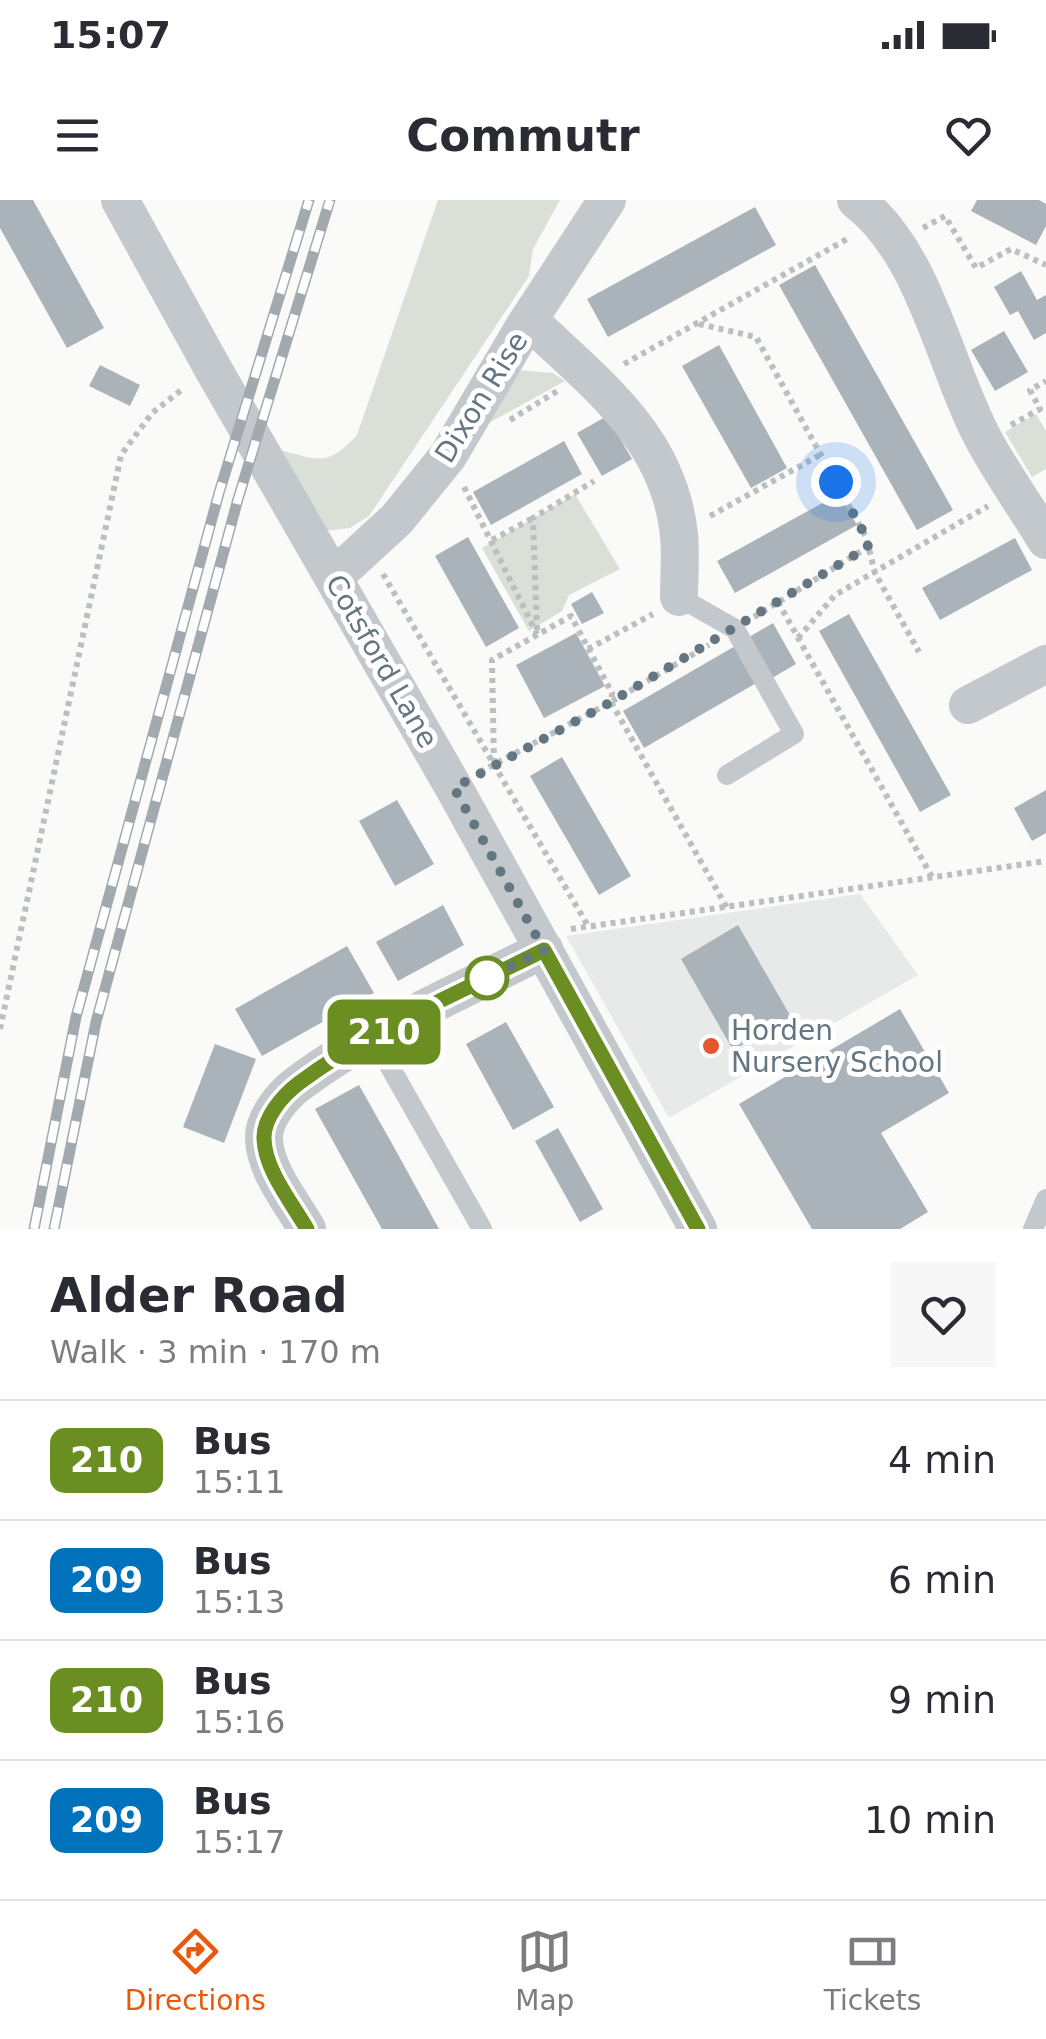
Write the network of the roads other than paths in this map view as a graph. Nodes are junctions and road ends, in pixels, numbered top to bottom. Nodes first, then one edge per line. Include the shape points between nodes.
1 (120, 200) edge
2 (607, 200) edge
3 (880, 216) edge
4 (529, 320) junction
5 (1046, 540) edge
6 (334, 577) junction
7 (679, 597) joint
8 (1046, 664) edge
9 (968, 705) dead end
10 (728, 775) dead end
11 (539, 942) junction
12 (373, 1037) junction
13 (1046, 1198) edge
14 (307, 1229) edge
15 (482, 1229) edge
16 (698, 1229) edge
17 (1033, 1229) edge

1 - 6 street, Cotsford Lane
2 - 4 street, Dixon Rise
3 - 5 street via 984,440
4 - 6 street, Dixon Rise via 448,456 397,519
4 - 7 street via 651,445 679,534
6 - 11 street, Cotsford Lane
7 - 10 lane via 735,629 794,734
8 - 9 street
11 - 12 street
11 - 16 street, Cotsford Lane
12 - 14 street via 298,1083 276,1105 263,1136 268,1160
12 - 15 lane
13 - 17 lane

